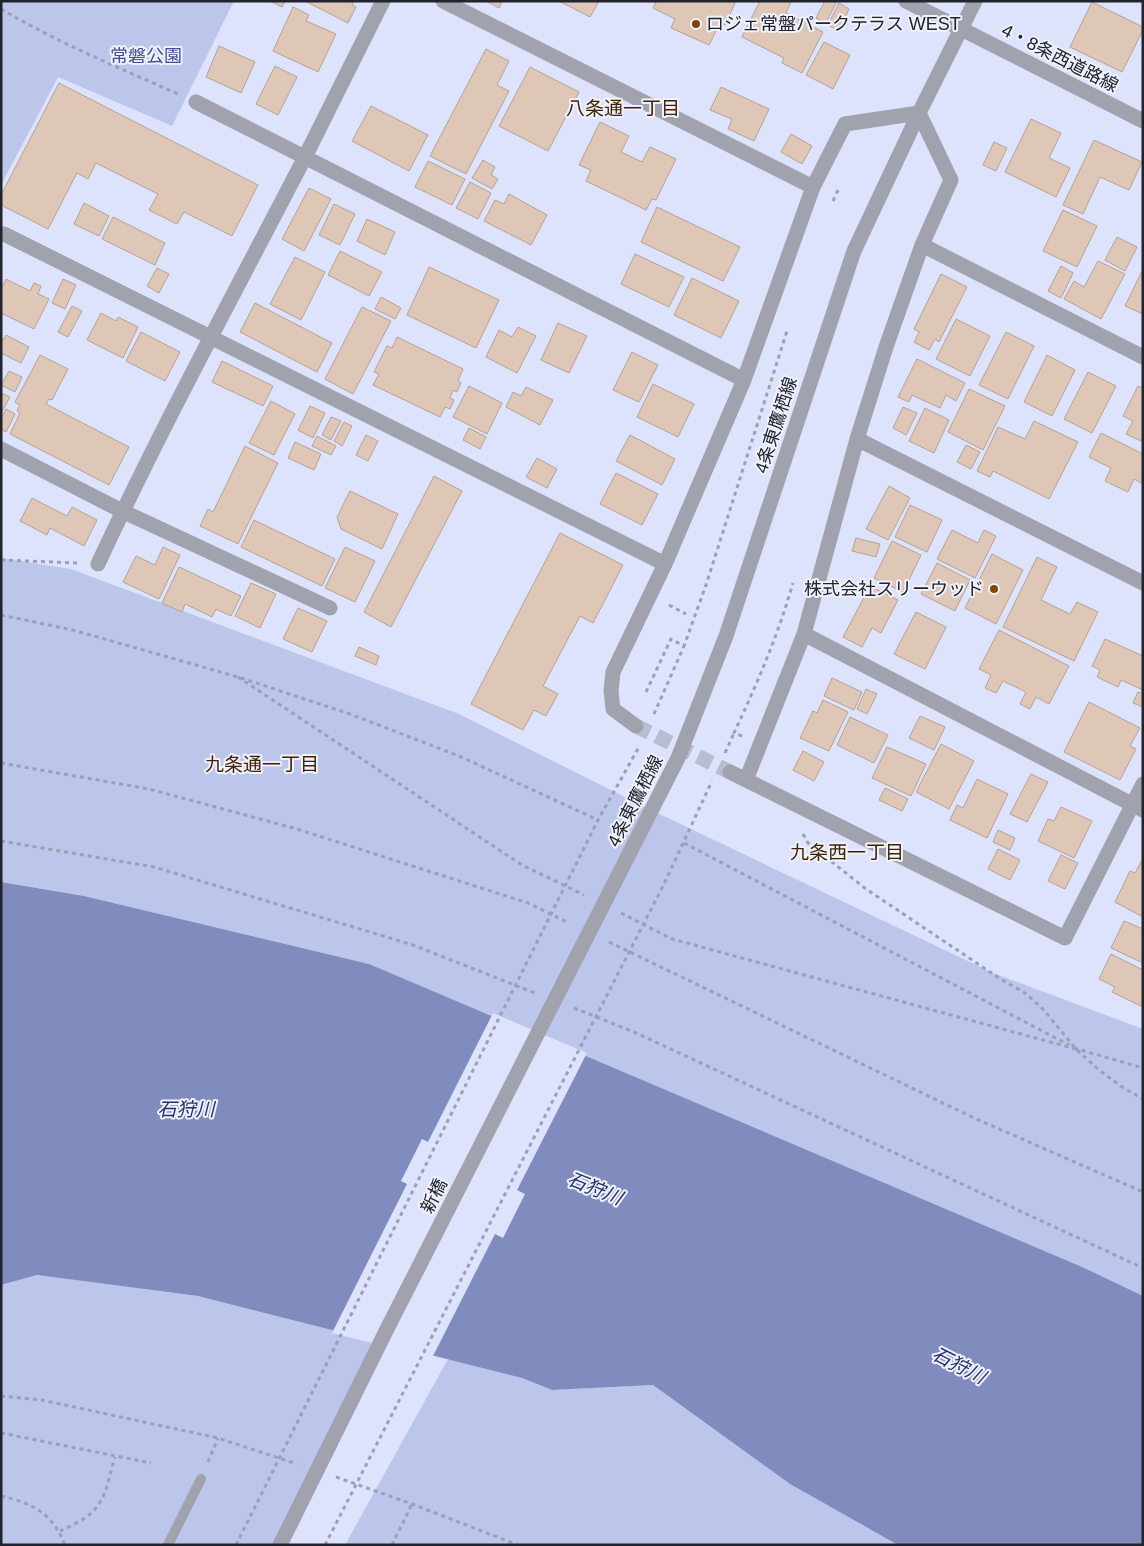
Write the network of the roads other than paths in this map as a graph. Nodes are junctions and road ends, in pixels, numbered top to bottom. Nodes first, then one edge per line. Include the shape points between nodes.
1 (383, 1) edge
2 (443, 1) edge
3 (906, 1) edge
4 (975, 1) edge
5 (961, 29) junction
6 (196, 102) road end
7 (919, 113) junction
8 (1143, 120) edge
9 (305, 156) junction
10 (813, 187) junction
11 (4, 234) dead end
12 (922, 245) junction
13 (210, 337) junction
14 (1143, 357) edge
15 (744, 380) junction
16 (857, 439) junction
17 (1, 449) edge
18 (122, 511) junction
19 (98, 564) road end
20 (665, 564) junction
21 (1143, 583) edge
22 (330, 608) dead end
23 (804, 634) junction
24 (636, 726) tunnel mouth
25 (730, 772) tunnel mouth
26 (746, 780) junction
27 (1143, 784) edge
28 (1138, 807) edge
29 (623, 865) joint
30 (201, 1479) road end
31 (168, 1545) edge
32 (280, 1545) edge

1 - 9 street
2 - 10 street
3 - 5 street, 4・8条西道路線
4 - 5 street, 4条東鷹栖線
5 - 7 street, 4条東鷹栖線
5 - 8 street, 4・8条西道路線
6 - 9 street
7 - 10 street via 845,124
7 - 12 street via 950,180
7 - 29 street, 4条東鷹栖線 via 854,251 726,636 678,758
9 - 13 street
9 - 15 street
10 - 15 street
11 - 13 street
12 - 14 street
12 - 16 street
13 - 18 street
13 - 20 street
15 - 20 street
16 - 21 street
16 - 23 street
17 - 18 street
18 - 19 street
18 - 22 street
20 - 24 street via 613,672 613,708
23 - 26 street
23 - 28 street
25 - 26 street
26 - 28 street via 1065,938
27 - 28 street
29 - 32 street, 新橋
30 - 31 lane

